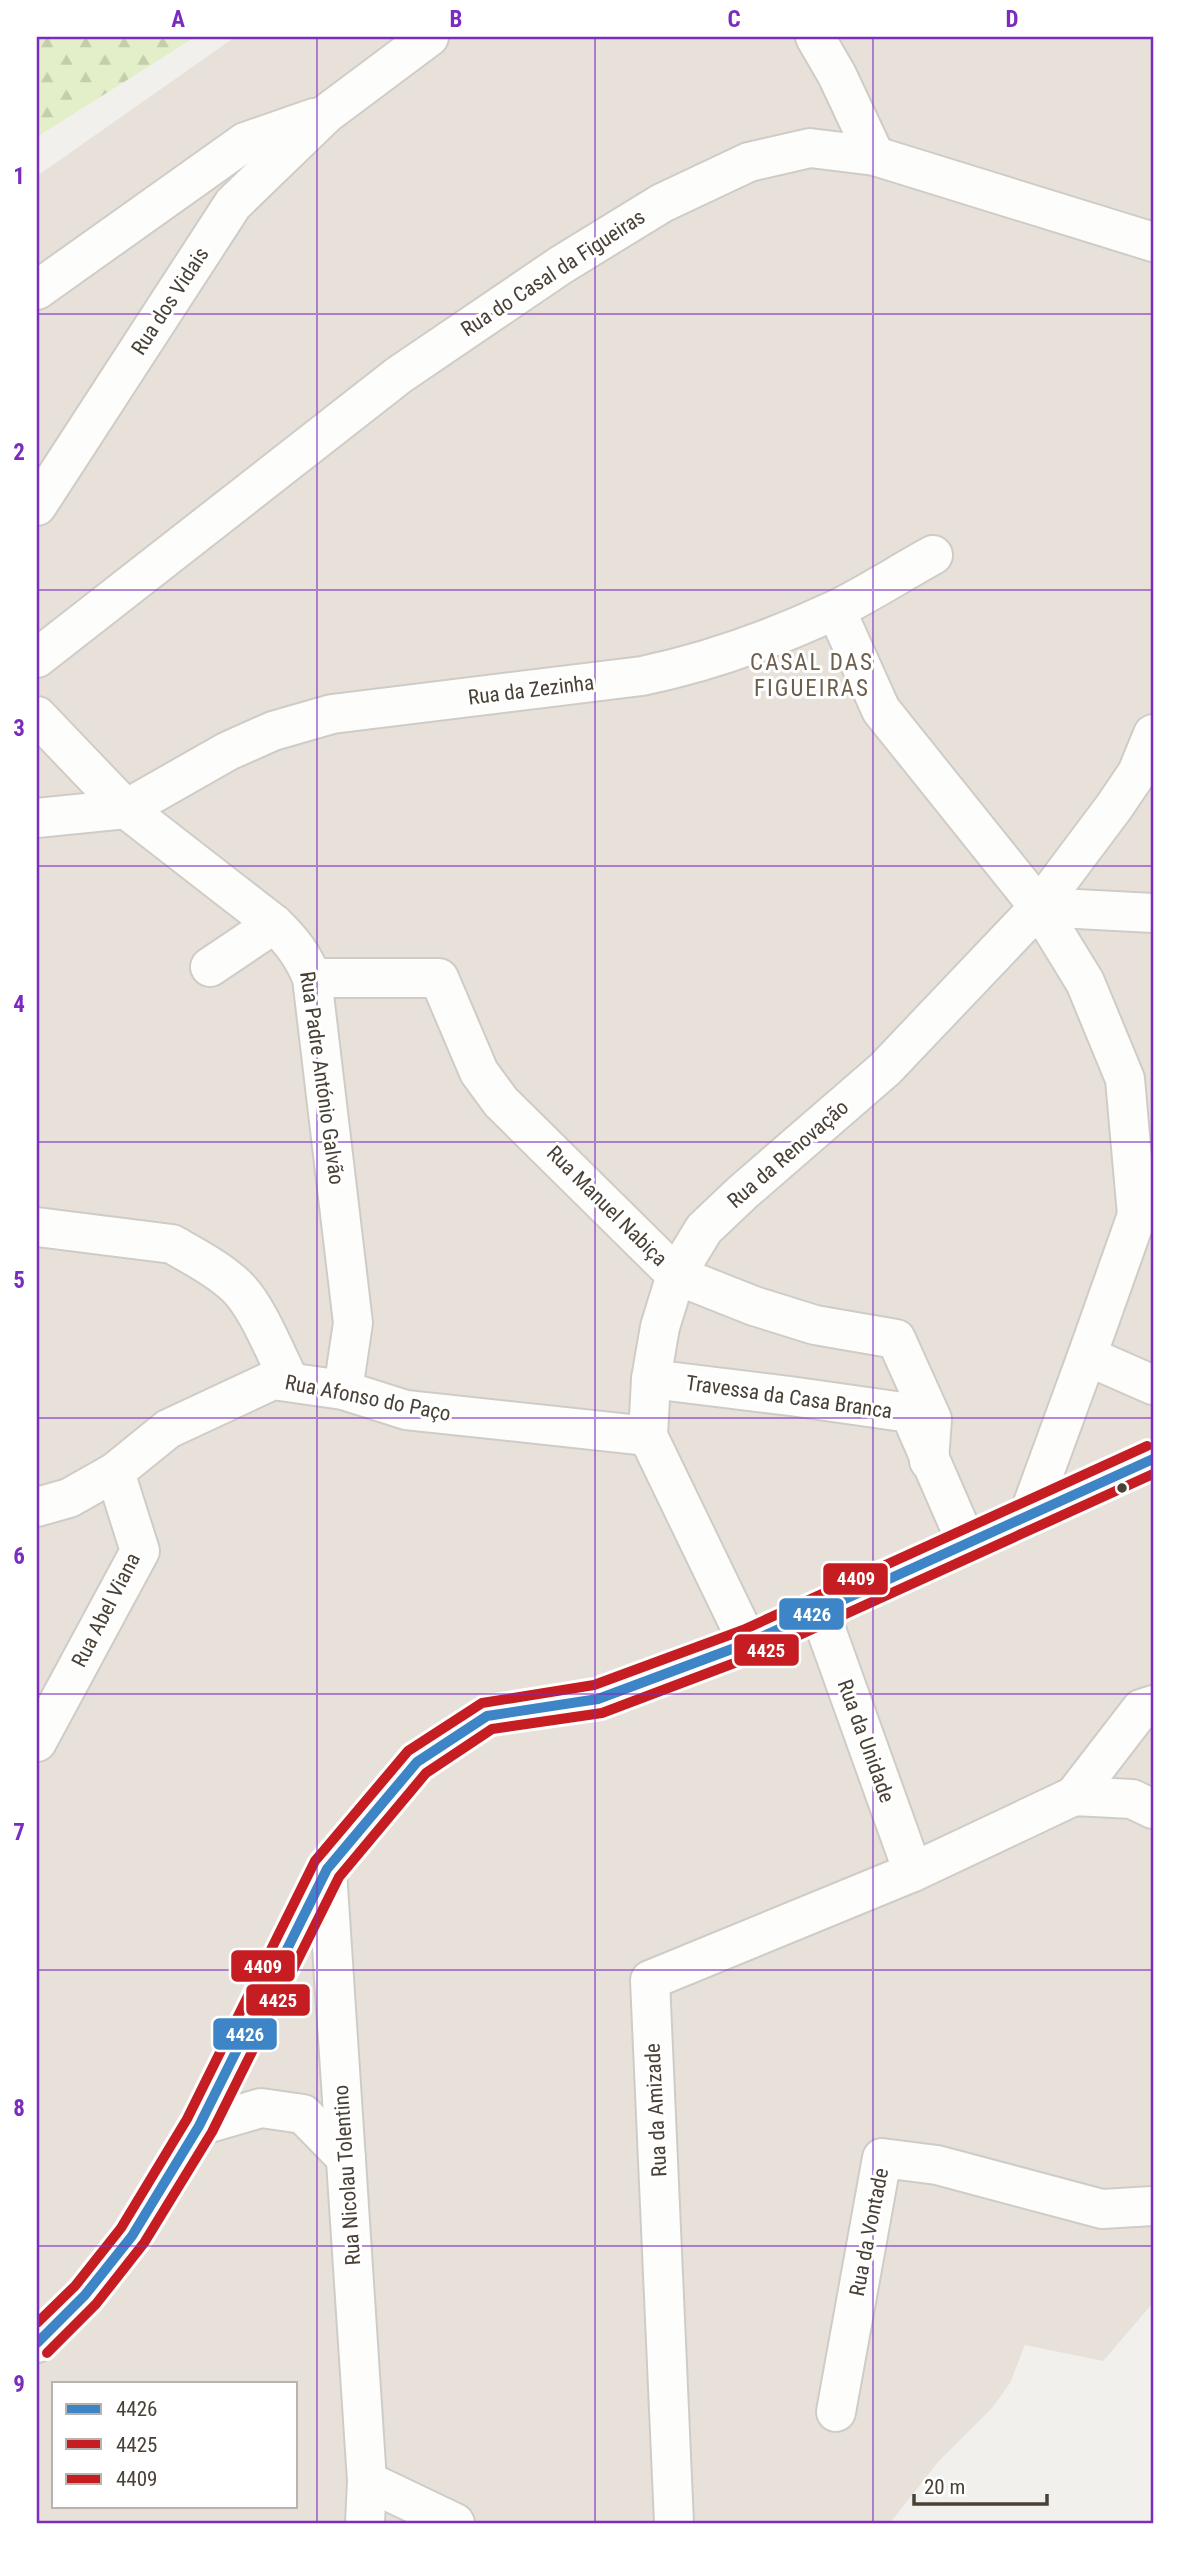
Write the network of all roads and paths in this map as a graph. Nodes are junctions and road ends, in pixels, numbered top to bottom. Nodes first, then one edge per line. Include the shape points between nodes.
1 (429, 37) edge
2 (815, 37) edge
3 (326, 114) junction
4 (875, 156) junction
5 (1153, 242) edge
6 (37, 290) edge
7 (37, 506) edge
8 (933, 555) dead end
9 (836, 610) junction
10 (37, 658) edge
11 (37, 716) edge
12 (1153, 734) edge
13 (126, 809) junction
14 (37, 818) edge
15 (1039, 907) junction
16 (1153, 913) edge
17 (274, 924) junction
18 (210, 968) dead end
19 (312, 978) junction
20 (1145, 1208) edge
21 (37, 1227) edge
22 (676, 1275) junction
23 (1087, 1356) junction
24 (651, 1379) junction
25 (290, 1382) junction
26 (1153, 1385) edge
27 (343, 1390) junction
28 (648, 1436) junction
29 (1153, 1459) edge
30 (929, 1461) junction
31 (115, 1472) junction
32 (37, 1507) edge
33 (1028, 1517) junction
34 (967, 1544) junction
35 (819, 1610) junction
36 (748, 1643) junction
37 (1153, 1705) edge
38 (37, 1742) edge
39 (1074, 1796) junction
40 (1153, 1809) edge
41 (327, 1869) junction
42 (913, 1872) junction
43 (199, 2126) junction
44 (346, 2158) junction
45 (1153, 2206) edge
46 (37, 2343) edge
47 (836, 2412) dead end
48 (366, 2481) junction
49 (365, 2523) edge
50 (456, 2523) edge
51 (674, 2523) edge

1 - 3 street, Rua dos Vidais
2 - 4 street
3 - 6 street, Rua dos Vidais via 245,142
3 - 7 street, Rua dos Vidais via 233,204
4 - 5 street, Rua do Casal da Figueiras
4 - 10 street, Rua do Casal da Figueiras via 810,148 749,162 662,203 399,375
8 - 9 street, Rua da Zezinha
9 - 13 street, Rua da Zezinha via 733,652 642,676 332,714 285,727 228,751
9 - 15 street via 881,710
11 - 13 street, Rua Padre António Galvão
12 - 15 street, Rua da Renovação via 1114,807
13 - 14 street
13 - 17 street, Rua Padre António Galvão
15 - 16 street
15 - 20 street via 1086,982 1125,1079
15 - 22 street, Rua da Renovação via 885,1069 704,1229
17 - 18 street
17 - 19 street, Rua Padre António Galvão via 304,958
19 - 22 street, Rua Manuel Nabiça via 439,978 479,1072 501,1102
19 - 27 street, Rua Padre António Galvão via 353,1322
20 - 23 street
21 - 25 street via 172,1244 187,1252 236,1286 249,1302
22 - 24 street, Rua da Renovação
22 - 30 street, Rua Manuel Nabiça via 815,1325 897,1339 932,1419
23 - 26 street
23 - 33 street
24 - 28 street, Rua da Renovação
24 - 30 street, Travessa da Casa Branca via 910,1413
25 - 27 street, Rua Afonso do Paço
25 - 31 street, Rua Afonso do Paço via 273,1380 168,1429
27 - 28 street, Rua Afonso do Paço via 406,1410
28 - 36 street, Rua da Renovação
29 - 33 street
30 - 34 street, Travessa da Casa Branca
31 - 32 street, Rua Afonso do Paço via 69,1498
31 - 38 street, Rua Abel Viana via 140,1551
33 - 34 street
34 - 35 street
35 - 36 street
35 - 42 street, Rua da Unidade
36 - 41 street via 598,1699 487,1716 417,1762
37 - 39 street via 1141,1709
39 - 40 street via 1132,1799
39 - 42 street
41 - 43 street
41 - 44 street, Rua Nicolau Tolentino
42 - 51 street, Rua da Amizade via 650,1980
43 - 44 street via 261,2108 303,2114
43 - 46 street via 132,2236 85,2295
44 - 48 street, Rua Nicolau Tolentino
45 - 47 street, Rua da Vontade via 1102,2209 937,2165 882,2158
48 - 49 street, Rua Nicolau Tolentino
48 - 50 street

